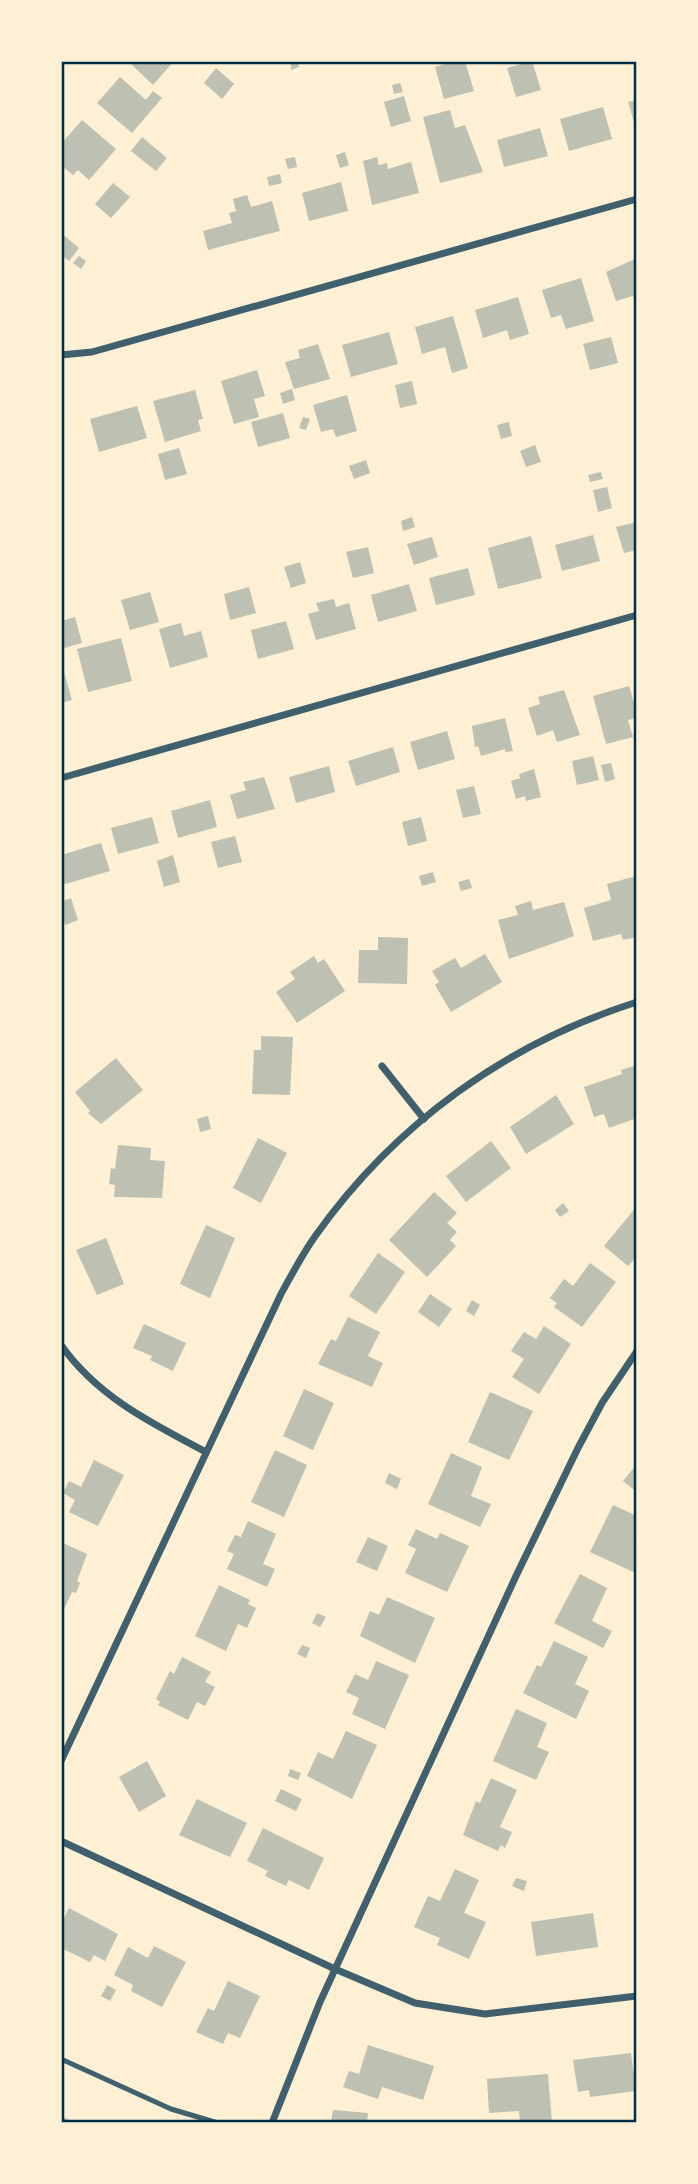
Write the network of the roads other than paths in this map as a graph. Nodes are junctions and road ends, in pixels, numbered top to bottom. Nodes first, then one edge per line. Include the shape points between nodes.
1 (637, 199) edge
2 (61, 355) edge
3 (637, 615) edge
4 (61, 778) edge
5 (637, 1002) edge
6 (382, 1066) dead end
7 (424, 1119) junction
8 (61, 1345) edge
9 (637, 1351) edge
10 (206, 1452) junction
11 (61, 1760) edge
12 (61, 1840) edge
13 (335, 1969) junction
14 (637, 1996) edge
15 (61, 2059) edge
16 (218, 2123) edge
17 (272, 2123) edge

1 - 2 street via 92,352
3 - 4 street
5 - 7 street via 594,1015 519,1050
6 - 7 street
7 - 10 street via 383,1155 315,1236 281,1294
8 - 10 street via 119,1404
9 - 13 street via 578,1448
10 - 11 street
12 - 13 street
13 - 14 street via 415,2003 465,2013 511,2013
13 - 17 street
15 - 16 lane via 171,2109

